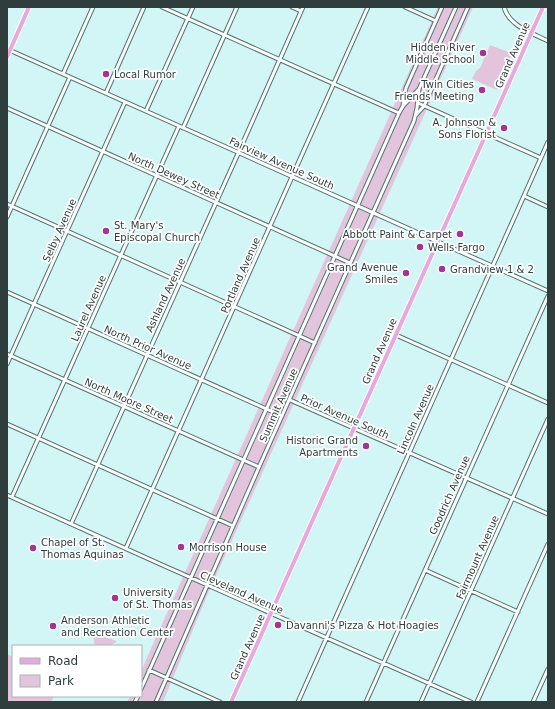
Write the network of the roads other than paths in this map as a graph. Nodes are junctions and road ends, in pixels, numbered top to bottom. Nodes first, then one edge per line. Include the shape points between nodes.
1 (29, 7) edge
2 (93, 7) edge
3 (144, 7) edge
4 (162, 7) edge
5 (193, 7) edge
6 (237, 7) edge
7 (292, 7) edge
8 (303, 7) edge
9 (368, 7) edge
10 (405, 7) edge
11 (442, 7) edge
12 (456, 7) edge
13 (468, 7) edge
14 (504, 7) edge
15 (543, 7) edge
16 (301, 11) junction
17 (188, 18) junction
18 (436, 21) junction
19 (531, 33) junction
20 (225, 35) junction
21 (548, 41) edge
22 (9, 50) edge
23 (7, 57) edge
24 (280, 60) junction
25 (63, 74) junction
26 (70, 77) junction
27 (333, 84) junction
28 (419, 89) junction
29 (106, 93) junction
30 (125, 102) junction
31 (418, 103) junction
32 (403, 106) junction
33 (424, 106) junction
34 (7, 108) edge
35 (146, 111) junction
36 (399, 113) junction
37 (415, 116) junction
38 (179, 126) junction
39 (49, 127) junction
40 (183, 128) junction
41 (486, 133) junction
42 (548, 142) edge
43 (102, 152) junction
44 (238, 152) junction
45 (541, 158) junction
46 (157, 176) junction
47 (292, 176) junction
48 (524, 196) junction
49 (216, 203) junction
50 (7, 204) edge
51 (357, 205) junction
52 (12, 206) junction
53 (548, 207) edge
54 (374, 213) junction
55 (7, 217) edge
56 (270, 227) junction
57 (67, 231) junction
58 (438, 241) junction
59 (121, 255) junction
60 (335, 256) junction
61 (350, 263) junction
62 (493, 266) junction
63 (180, 282) junction
64 (548, 291) edge
65 (7, 292) edge
66 (548, 296) edge
67 (34, 304) junction
68 (234, 307) junction
69 (88, 329) junction
70 (396, 335) junction
71 (299, 336) junction
72 (315, 343) junction
73 (9, 355) edge
74 (147, 355) junction
75 (450, 360) junction
76 (7, 364) edge
77 (65, 380) junction
78 (201, 380) junction
79 (508, 385) junction
80 (290, 400) junction
81 (548, 403) edge
82 (124, 406) junction
83 (266, 409) junction
84 (282, 416) junction
85 (548, 419) edge
86 (7, 424) edge
87 (354, 428) junction
88 (178, 431) junction
89 (38, 439) junction
90 (409, 453) junction
91 (243, 460) junction
92 (98, 465) junction
93 (259, 467) junction
94 (466, 478) junction
95 (152, 490) junction
96 (7, 495) edge
97 (12, 497) junction
98 (513, 498) junction
99 (548, 514) edge
100 (217, 520) junction
101 (71, 524) junction
102 (233, 526) junction
103 (548, 544) edge
104 (126, 548) junction
105 (425, 570) junction
106 (191, 578) junction
107 (207, 585) junction
108 (471, 591) junction
109 (518, 612) junction
110 (270, 613) junction
111 (327, 638) junction
112 (383, 663) junction
113 (548, 669) edge
114 (149, 670) junction
115 (167, 678) junction
116 (429, 684) junction
117 (142, 687) edge
118 (156, 702) edge
119 (220, 702) edge
120 (231, 702) edge
121 (298, 702) edge
122 (366, 702) edge
123 (421, 702) edge
124 (471, 702) edge
125 (477, 702) edge
126 (533, 702) edge

1 - 22 main road
2 - 25 street
3 - 29 street
4 - 17 street
5 - 17 street
6 - 20 street
7 - 16 street
8 - 16 street, Ashland Avenue
9 - 27 street, Portland Avenue
10 - 18 street
11 - 18 street, Summit Avenue
12 - 28 street, Summit Avenue
13 - 33 street, Summit Avenue
14 - 19 street via 515,23
15 - 19 main road, Grand Avenue
16 - 24 street, Ashland Avenue
17 - 20 street
17 - 35 street
18 - 32 street, Summit Avenue via 406,88
19 - 21 street
19 - 41 main road, Grand Avenue
20 - 24 street
20 - 40 street
22 - 23 main road
22 - 25 street, Fairview Avenue South
24 - 27 street
24 - 44 street, Ashland Avenue
25 - 26 street, Fairview Avenue South
26 - 29 street, Fairview Avenue South
26 - 39 street
27 - 36 street
27 - 47 street, Portland Avenue
28 - 31 street, Summit Avenue
28 - 32 street, Summit Avenue
29 - 30 street, Fairview Avenue South
30 - 35 street, Fairview Avenue South
30 - 43 street, Selby Avenue
31 - 33 street
31 - 37 street, Summit Avenue
32 - 36 street, Summit Avenue
33 - 37 street, Summit Avenue
33 - 41 street
34 - 39 street, North Dewey Street
35 - 38 street, Fairview Avenue South
36 - 51 street, Summit Avenue
37 - 54 street, Summit Avenue
38 - 40 street, Fairview Avenue South
38 - 46 street, Laurel Avenue
39 - 43 street, North Dewey Street
39 - 52 street
40 - 44 street, Fairview Avenue South
41 - 45 street
41 - 58 main road, Grand Avenue
42 - 45 street, Lincoln Avenue
43 - 46 street, North Dewey Street
43 - 57 street, Selby Avenue
44 - 47 street, Fairview Avenue South
44 - 49 street, Ashland Avenue
45 - 48 street, Lincoln Avenue
46 - 49 street, North Dewey Street
46 - 59 street, Laurel Avenue
47 - 51 street, Fairview Avenue South
47 - 56 street, Portland Avenue
48 - 53 street
48 - 62 street, Lincoln Avenue
49 - 56 street, North Dewey Street
49 - 63 street, Ashland Avenue
50 - 52 street
51 - 54 street, Fairview Avenue South
51 - 60 street, Summit Avenue
52 - 55 street
52 - 57 street
54 - 58 street, Fairview Avenue South
54 - 61 street, Summit Avenue
56 - 60 street, North Dewey Street
56 - 68 street, Portland Avenue
57 - 59 street
57 - 67 street, Selby Avenue
58 - 62 street, Fairview Avenue South
58 - 70 main road, Grand Avenue
59 - 63 street
59 - 69 street, Laurel Avenue
60 - 61 street, North Dewey Street
60 - 71 street, Summit Avenue
61 - 72 street, Summit Avenue
62 - 64 street, Fairview Avenue South
62 - 75 street, Lincoln Avenue
63 - 68 street
63 - 74 street, Ashland Avenue
65 - 67 street, North Prior Avenue
66 - 79 street, Goodrich Avenue
67 - 69 street, North Prior Avenue
67 - 73 street, Selby Avenue
68 - 71 street
68 - 78 street, Portland Avenue
69 - 74 street, North Prior Avenue
69 - 77 street, Laurel Avenue
70 - 75 street
70 - 87 main road, Grand Avenue
71 - 72 street
71 - 83 street, Summit Avenue
72 - 80 street, Summit Avenue
73 - 76 street, Selby Avenue
73 - 77 street, North Moore Street
74 - 78 street, North Prior Avenue
74 - 82 street, Ashland Avenue
75 - 79 street
75 - 90 street, Lincoln Avenue
77 - 82 street, North Moore Street
77 - 89 street, Laurel Avenue
78 - 83 street, North Prior Avenue
78 - 88 street, Portland Avenue
79 - 81 street
79 - 94 street, Goodrich Avenue
80 - 84 street, Summit Avenue
80 - 87 street, Prior Avenue South
82 - 88 street, North Moore Street
82 - 92 street, Ashland Avenue
83 - 84 street, North Prior Avenue
83 - 91 street, Summit Avenue
84 - 93 street, Summit Avenue
85 - 98 street, Fairmount Avenue
86 - 89 street
87 - 90 street, Prior Avenue South
87 - 110 main road, Grand Avenue
88 - 91 street, North Moore Street
88 - 95 street, Portland Avenue
89 - 92 street
89 - 97 street, Laurel Avenue
90 - 94 street, Prior Avenue South
90 - 111 street, Lincoln Avenue
91 - 93 street, North Moore Street
91 - 100 street, Summit Avenue
92 - 95 street
92 - 101 street, Ashland Avenue
93 - 102 street, Summit Avenue
94 - 98 street, Prior Avenue South
94 - 105 street, Goodrich Avenue
95 - 100 street
95 - 104 street, Portland Avenue
96 - 97 street, Cleveland Avenue
97 - 101 street, Cleveland Avenue
98 - 99 street, Prior Avenue South
98 - 108 street, Fairmount Avenue
100 - 102 street
100 - 106 street, Summit Avenue
101 - 104 street, Cleveland Avenue
102 - 107 street, Summit Avenue
103 - 109 street
104 - 106 street, Cleveland Avenue
105 - 108 street
105 - 112 street, Goodrich Avenue
106 - 107 street, Cleveland Avenue
106 - 114 street, Summit Avenue
107 - 110 street, Cleveland Avenue
107 - 115 street, Summit Avenue
108 - 109 street
108 - 116 street, Fairmount Avenue
109 - 125 street
110 - 111 street, Cleveland Avenue
110 - 120 main road, Grand Avenue
111 - 112 street, Cleveland Avenue
111 - 121 street, Lincoln Avenue
112 - 116 street, Cleveland Avenue
112 - 122 street, Goodrich Avenue
113 - 126 street
114 - 115 street
114 - 117 street, Summit Avenue
115 - 118 street, Summit Avenue
115 - 119 street
116 - 123 street, Fairmount Avenue
116 - 124 street, Cleveland Avenue

